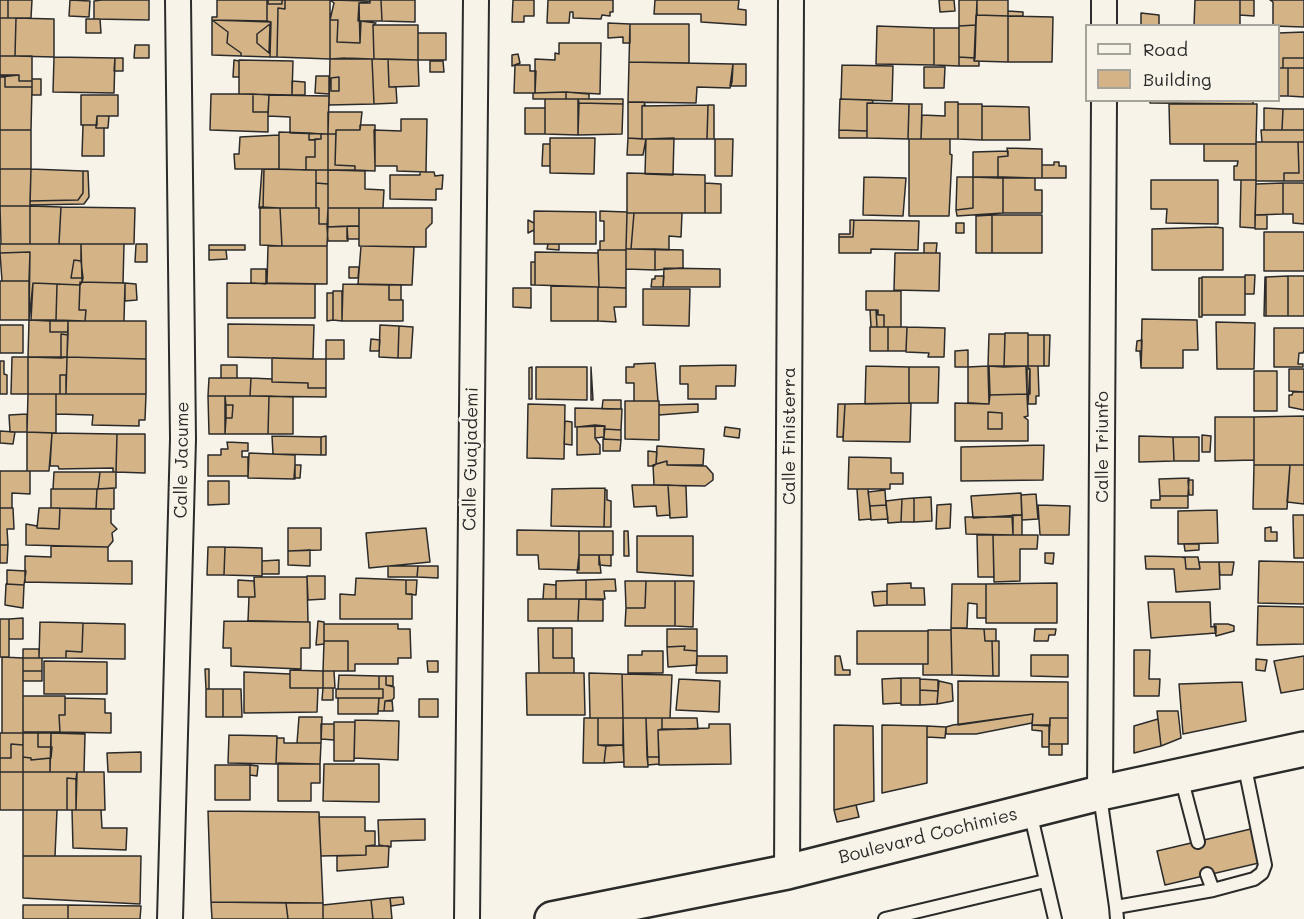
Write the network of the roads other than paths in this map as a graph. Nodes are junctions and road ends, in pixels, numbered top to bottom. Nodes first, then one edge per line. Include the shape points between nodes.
1 (178, 0) edge
2 (476, 0) edge
3 (791, 0) edge
4 (1104, 0) edge
5 (1104, 24) edge
6 (1104, 102) edge
7 (1304, 749) edge
8 (1244, 762) junction
9 (1180, 775) junction
10 (1100, 793) junction
11 (1030, 810) junction
12 (1198, 842) dead end
13 (787, 872) junction
14 (1207, 874) dead end
15 (1045, 881) junction
16 (1213, 890) junction
17 (1116, 913) edge
18 (918, 915) edge
19 (170, 919) edge
20 (466, 919) edge
21 (552, 919) edge
22 (885, 919) edge
23 (1055, 919) edge

1 - 19 street, Calle Jacume via 183,439
2 - 20 street, Calle Guajademi
3 - 13 street, Calle Finisterra
4 - 5 street
6 - 10 street, Calle Triunfo
7 - 8 main road, Boulevard Cochimies
8 - 9 main road, Boulevard Cochimies
8 - 16 lane via 1265,865 1254,879
9 - 10 main road, Boulevard Cochimies
9 - 12 lane
10 - 11 main road, Boulevard Cochimies
10 - 17 lane
11 - 13 main road, Boulevard Cochimies
11 - 15 lane
13 - 21 main road, Boulevard Cochimies
14 - 16 lane
15 - 18 lane
15 - 23 lane
16 - 17 lane
18 - 22 lane

